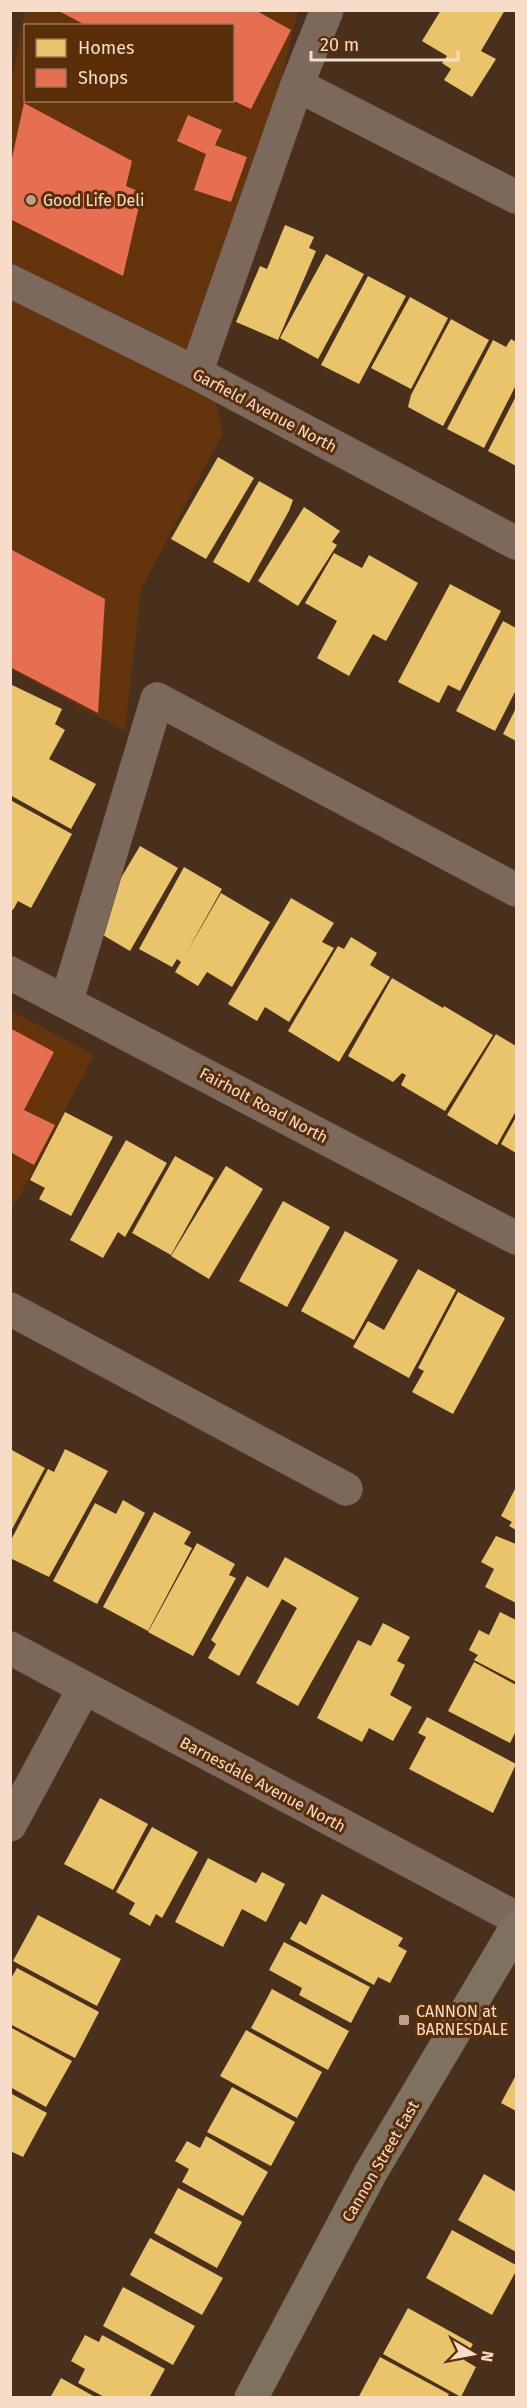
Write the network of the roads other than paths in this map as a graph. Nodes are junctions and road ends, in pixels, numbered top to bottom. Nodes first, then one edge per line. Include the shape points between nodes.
1 (327, 10) edge
2 (297, 84) junction
3 (516, 198) edge
4 (10, 281) edge
5 (196, 373) junction
6 (516, 543) edge
7 (516, 890) edge
8 (10, 973) edge
9 (67, 1000) junction
10 (516, 1238) edge
11 (10, 1309) edge
12 (346, 1489) dead end
13 (10, 1648) edge
14 (84, 1688) junction
15 (10, 1825) edge
16 (516, 1918) edge
17 (516, 1928) edge
18 (251, 2397) edge

1 - 2 street
2 - 3 street
2 - 5 street
4 - 5 street, Garfield Avenue North
5 - 6 street, Garfield Avenue North
7 - 9 street via 158,699
8 - 9 street, Fairholt Road North
9 - 10 street, Fairholt Road North
11 - 12 street
13 - 14 street, Barnesdale Avenue North
14 - 15 street
14 - 16 street, Barnesdale Avenue North
17 - 18 main road, Cannon Street East via 371,2172

